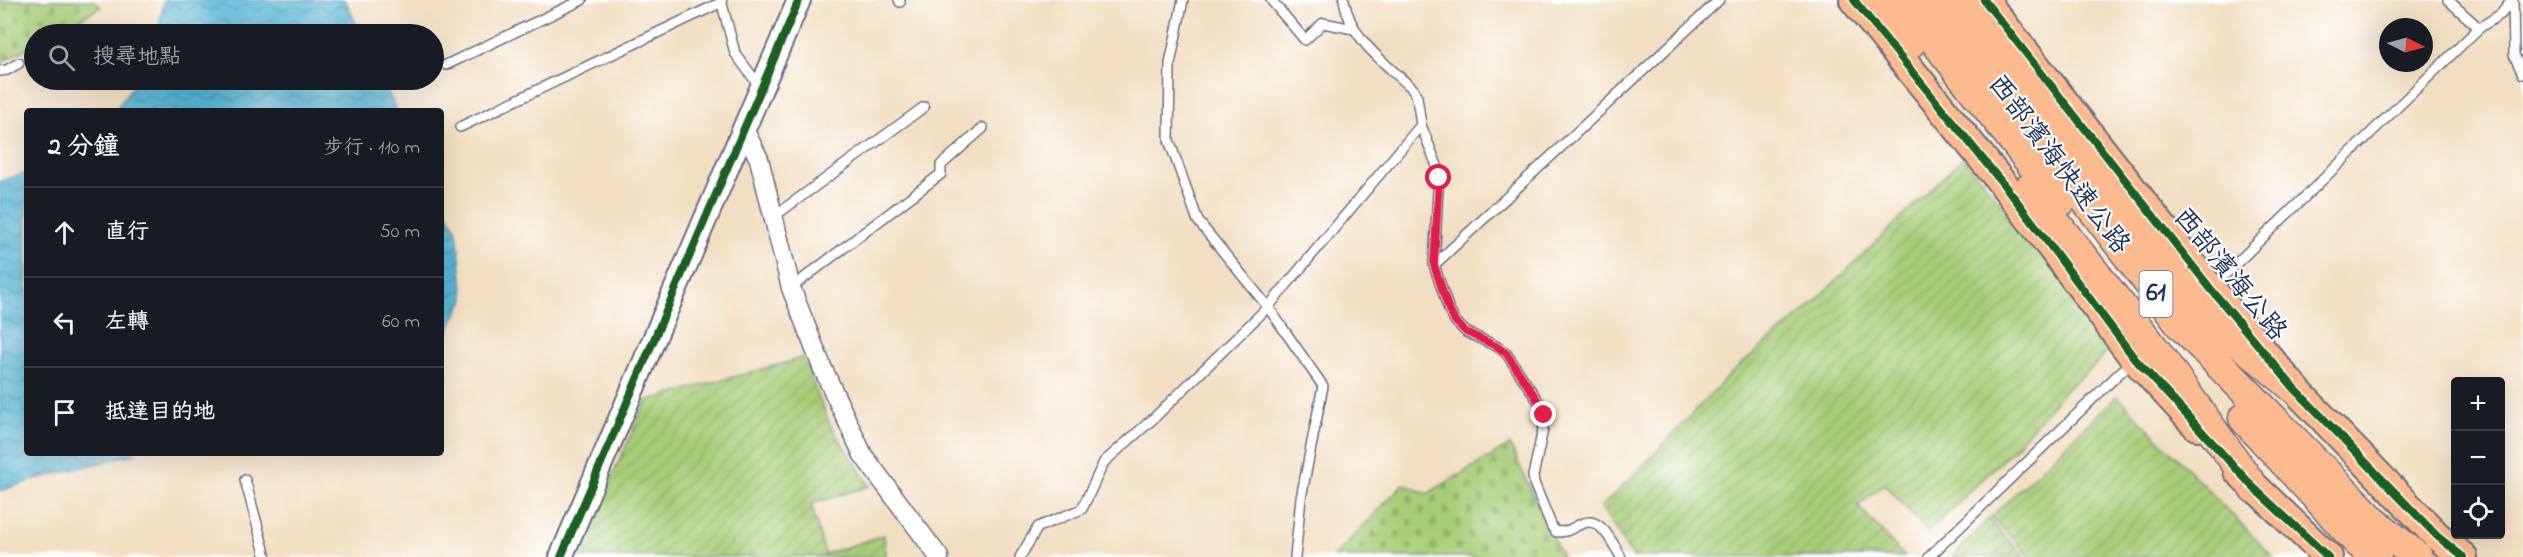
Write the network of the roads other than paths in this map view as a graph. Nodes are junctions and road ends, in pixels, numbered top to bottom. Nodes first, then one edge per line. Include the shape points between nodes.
1 (582, 0) edge
2 (799, 0) edge
3 (1183, 0) edge
4 (1271, 0) edge
5 (1344, 0) edge
6 (1719, 0) edge
7 (1854, 0) edge
8 (1877, 0) edge
9 (1903, 0) edge
10 (1930, 0) edge
11 (1959, 0) edge
12 (1984, 0) edge
13 (2448, 0) edge
14 (2513, 0) edge
15 (721, 1) edge
16 (2479, 28) junction
17 (1354, 29) junction
18 (19, 63) dead end
19 (446, 65) dead end
20 (0, 70) edge
21 (2523, 74) edge
22 (761, 88) junction
23 (924, 107) dead end
24 (1421, 125) junction
25 (460, 127) dead end
26 (983, 128) dead end
27 (744, 129) junction
28 (773, 217) junction
29 (1434, 265) junction
30 (791, 288) junction
31 (2210, 288) junction
32 (1268, 307) junction
33 (2134, 359) junction
34 (2294, 388) junction
35 (245, 480) dead end
36 (2254, 488) junction
37 (266, 557) edge
38 (561, 557) edge
39 (939, 557) edge
40 (1020, 557) edge
41 (1295, 557) edge
42 (1621, 557) edge
43 (1929, 557) edge
44 (2328, 557) edge
45 (2376, 557) edge
46 (2417, 557) edge
47 (2463, 557) edge

1 - 19 lane
2 - 22 street
3 - 32 lane via 1170,64 1168,140 1198,220
4 - 17 lane via 1305,40 1323,24
5 - 17 lane
6 - 29 lane
7 - 33 main road via 2016,200
8 - 36 highway via 2155,350
9 - 45 highway, 西部濱海快速公路 / 61 via 2164,331
10 - 46 highway, 西部濱海快速公路 / 61 via 2180,324 2373,521
11 - 34 highway via 2192,302
12 - 31 main road, 西部濱海公路
13 - 16 lane
14 - 16 lane
14 - 21 lane via 2514,55
15 - 22 lane via 735,53
15 - 25 lane
16 - 31 lane
17 - 24 lane via 1413,89
18 - 20 lane
22 - 27 street
23 - 28 lane
24 - 29 lane via 1440,171
24 - 32 lane
26 - 30 lane via 941,165 941,174
27 - 28 street via 759,159
27 - 38 street
28 - 30 street
29 - 42 lane via 1455,321 1466,332 1506,353 1540,404 1544,429 1533,476 1552,527 1556,532 1568,532 1591,522 1603,529
30 - 39 street via 863,455
31 - 34 main road, 西部濱海公路
32 - 40 lane via 1104,462 1082,509 1038,527
32 - 41 lane via 1323,386 1301,498
33 - 36 main road
33 - 43 lane
34 - 47 main road, 西部濱海公路 via 2437,536
35 - 37 lane
36 - 44 main road

